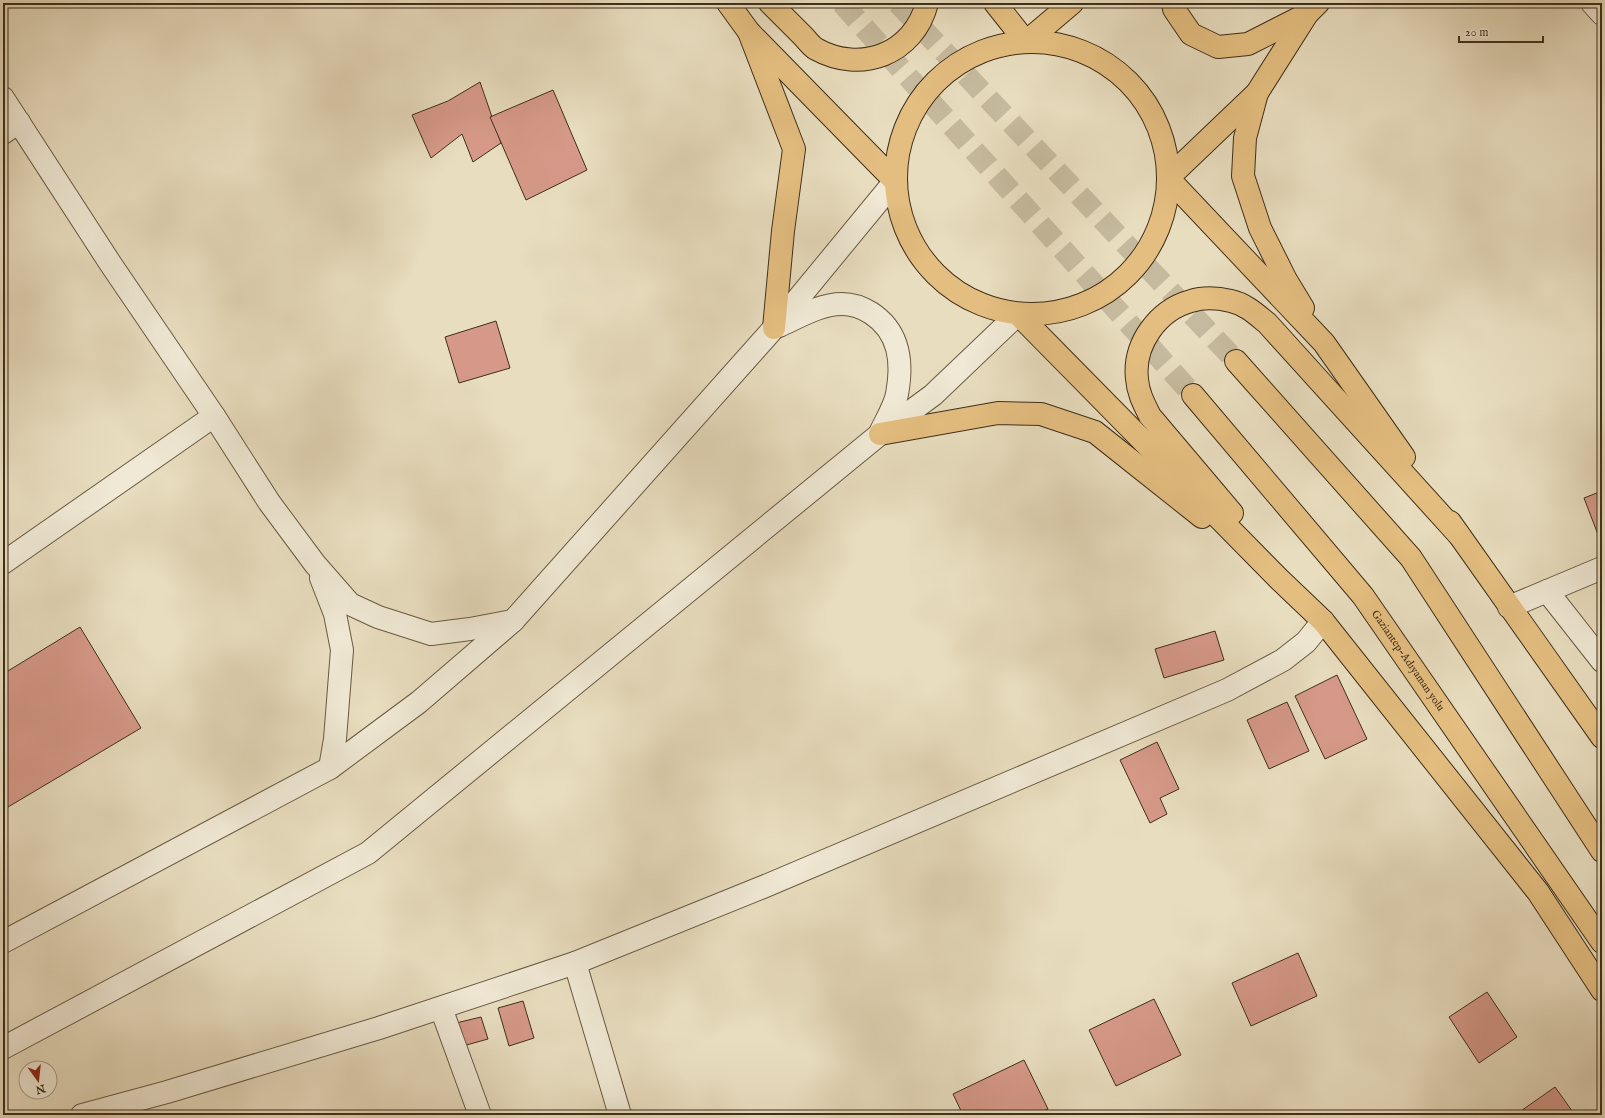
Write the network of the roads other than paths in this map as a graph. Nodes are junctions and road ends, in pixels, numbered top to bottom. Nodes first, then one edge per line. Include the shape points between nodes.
1 (728, 3) edge
2 (770, 3) edge
3 (927, 3) edge
4 (995, 3) edge
5 (1072, 3) edge
6 (1174, 3) edge
7 (1592, 3) edge
8 (1312, 9) edge
9 (1602, 14) edge
10 (750, 32) junction
11 (1026, 42) junction
12 (1257, 93) junction
13 (3, 98) edge
14 (11, 128) edge
15 (1168, 178) junction
16 (895, 182) junction
17 (1018, 314) junction
18 (774, 328) junction
19 (1324, 343) junction
20 (1236, 361) tunnel mouth
21 (1193, 395) tunnel mouth
22 (214, 416) junction
23 (880, 434) junction
24 (1459, 534) junction
25 (3, 563) edge
26 (316, 564) junction
27 (1602, 568) edge
28 (1279, 579) junction
29 (1547, 591) junction
30 (1509, 607) junction
31 (513, 621) junction
32 (1323, 621) junction
33 (1602, 661) edge
34 (1602, 737) edge
35 (330, 768) junction
36 (1602, 852) edge
37 (3, 942) edge
38 (1602, 942) edge
39 (575, 963) junction
40 (1602, 990) edge
41 (441, 1008) junction
42 (3, 1048) edge
43 (82, 1115) edge
44 (480, 1115) edge
45 (620, 1115) edge

1 - 10 main road
2 - 3 main road via 814,48 837,59 861,61 885,55 906,42 919,24
4 - 11 main road
5 - 11 main road
6 - 8 main road via 1174,9 1191,34 1218,47 1248,44
7 - 9 street
8 - 12 main road
10 - 16 main road
10 - 18 main road via 794,149
11 - 15 main road via 1054,44 1081,51 1106,64 1128,82 1145,102 1158,126 1166,151
11 - 16 main road via 980,53 940,78 921,100 906,125 898,153
12 - 15 main road
12 - 19 main road via 1245,138 1243,176 1260,228 1286,280
13 - 14 street
14 - 22 street via 110,263
15 - 17 main road via 1165,207 1156,235 1141,259 1121,281 1098,297 1073,308 1046,314
15 - 19 main road
16 - 17 main road via 900,214 912,244 931,271 956,292 986,306
16 - 18 street
17 - 23 street via 933,395
17 - 28 main road
18 - 23 street via 821,307 842,304 864,309 881,320 894,337 899,358 897,395
18 - 31 street
19 - 24 main road
20 - 36 main road via 1411,558
21 - 38 main road, Gaziantep-Adıyaman yolu via 1362,596
22 - 25 street
22 - 26 street via 269,502
23 - 28 main road via 998,413 1041,414 1096,432
23 - 42 street via 368,853
24 - 30 main road
24 - 32 main road via 1251,309 1232,301 1212,298 1191,301 1172,309 1156,322 1144,338 1136,378 1141,398 1150,416
26 - 31 street via 350,604 378,617 431,634
26 - 35 street via 335,614 342,650 335,739
27 - 29 street
28 - 32 main road
29 - 30 street
29 - 33 street
30 - 34 main road
31 - 35 street via 419,702
32 - 39 street via 1306,642 1283,660 1227,690 763,887
32 - 40 main road via 1538,892
35 - 37 street
39 - 41 street
39 - 45 street
41 - 43 street via 167,1092
41 - 44 street

